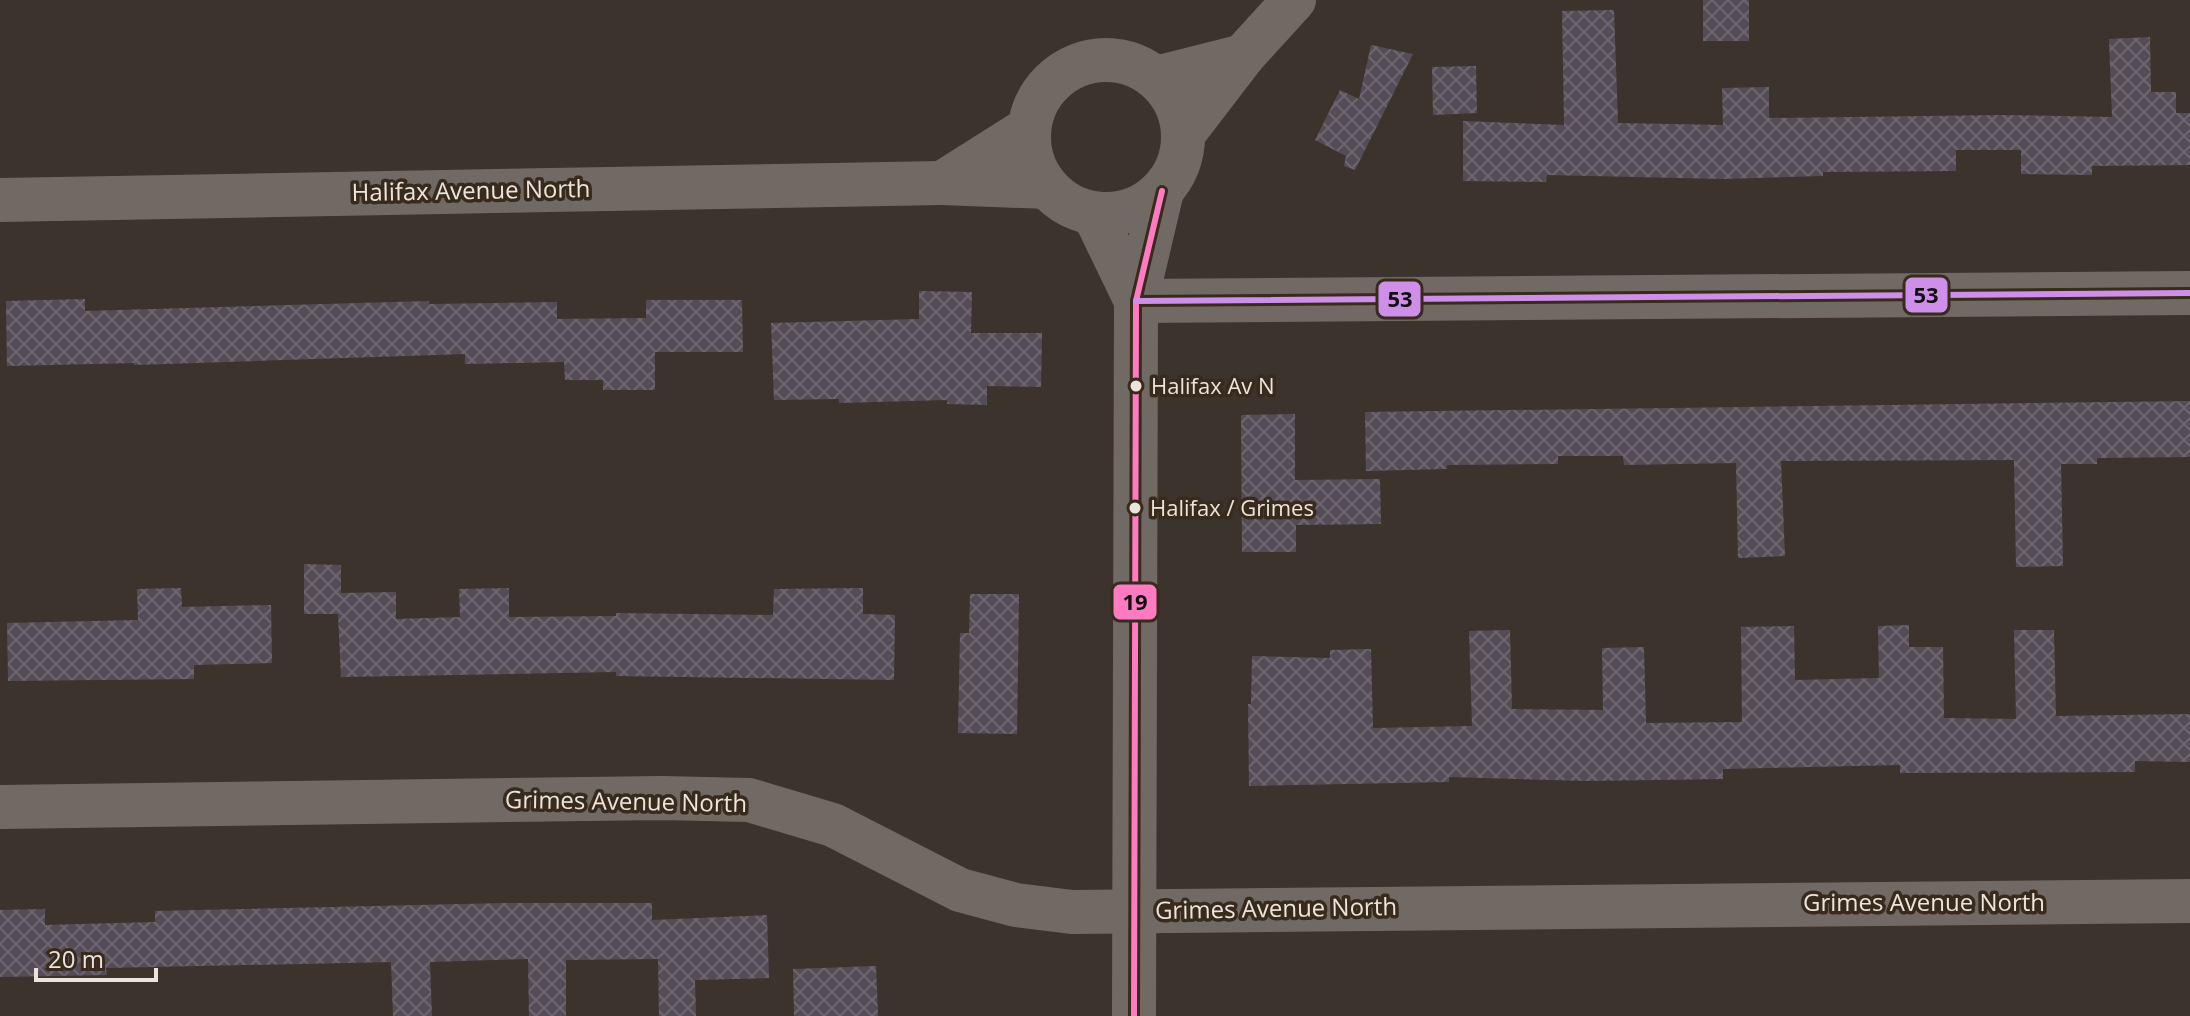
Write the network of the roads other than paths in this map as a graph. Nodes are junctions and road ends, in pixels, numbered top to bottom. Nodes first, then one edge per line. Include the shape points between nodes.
1 (1294, 0) edge
2 (1243, 56) junction
3 (1156, 78) junction
4 (1029, 128) junction
5 (1184, 133) junction
6 (942, 183) junction
7 (1047, 187) junction
8 (1162, 191) junction
9 (0, 200) edge
10 (1094, 214) junction
11 (2190, 293) edge
12 (1136, 301) junction
13 (0, 807) edge
14 (2190, 901) edge
15 (1134, 911) junction
16 (1134, 1016) edge

1 - 2 street
2 - 3 street
2 - 5 street
3 - 4 street via 1113,60 1089,61 1049,85
3 - 5 street via 1180,112
4 - 6 street
4 - 7 street via 1030,150
5 - 8 street via 1175,173
6 - 7 street, Halifax Avenue North
6 - 9 street, Halifax Avenue North
7 - 10 street via 1061,200
8 - 10 street via 1143,206 1120,214
8 - 12 street
10 - 12 street
11 - 12 street
12 - 15 street
13 - 15 street, Grimes Avenue North via 749,800 833,825 960,890 1072,912
14 - 15 street, Grimes Avenue North
15 - 16 street

